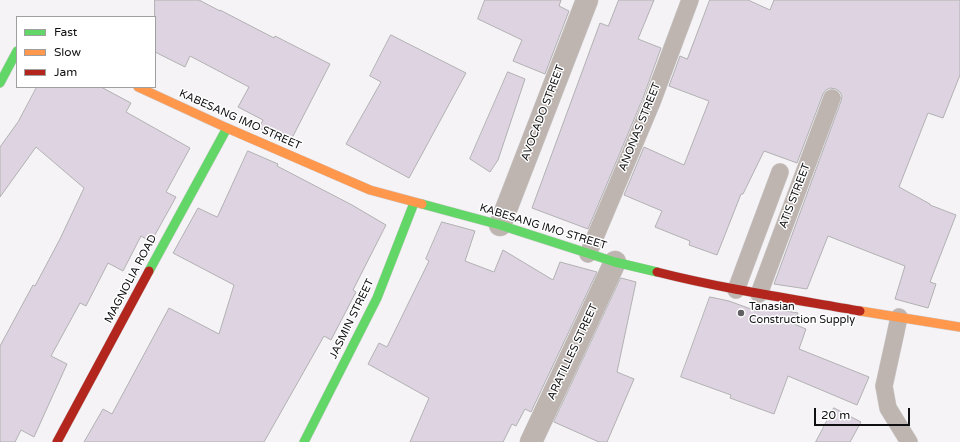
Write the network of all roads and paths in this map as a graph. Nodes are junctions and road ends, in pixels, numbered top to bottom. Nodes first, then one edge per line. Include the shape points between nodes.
1 (587, 0) edge
2 (690, 0) edge
3 (16, 53) edge
4 (0, 83) edge
5 (140, 88) edge
6 (832, 98) dead end
7 (227, 128) junction
8 (780, 172) dead end
9 (414, 203) junction
10 (500, 225) junction
11 (588, 254) junction
12 (615, 262) junction
13 (736, 290) junction
14 (758, 294) junction
15 (898, 317) junction
16 (960, 327) edge
17 (57, 442) edge
18 (304, 442) edge
19 (531, 442) edge
20 (908, 442) edge

1 - 10 street, AVOCADO STREET
2 - 11 lane, ANONAS STREET via 652,102
3 - 4 main road
5 - 7 main road, KABESANG IMO STREET
6 - 14 lane, ATIS STREET
7 - 9 main road, KABESANG IMO STREET via 370,190
7 - 17 main road, MAGNOLIA ROAD
8 - 13 lane
9 - 10 main road, KABESANG IMO STREET
9 - 18 main road, JASMIN STREET via 377,298
10 - 11 main road, KABESANG IMO STREET
11 - 12 main road, KABESANG IMO STREET
12 - 13 main road, KABESANG IMO STREET
12 - 19 street, ARATILLES STREET
13 - 14 main road, KABESANG IMO STREET
14 - 15 main road, KABESANG IMO STREET
15 - 16 main road, KABESANG IMO STREET
15 - 20 lane via 884,386 888,408

